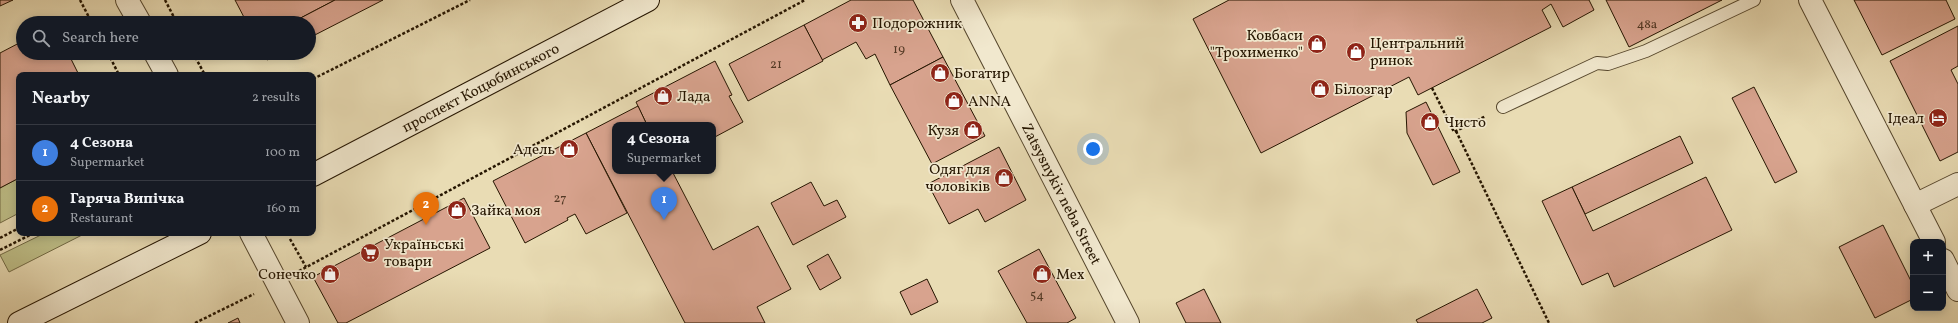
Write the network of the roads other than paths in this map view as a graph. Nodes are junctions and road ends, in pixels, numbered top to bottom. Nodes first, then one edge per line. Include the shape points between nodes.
1 (127, 0) edge
2 (648, 0) edge
3 (962, 0) edge
4 (1754, 0) edge
5 (1810, 0) edge
6 (136, 16) edge
7 (159, 60) edge
8 (165, 72) edge
9 (1503, 107) road end
10 (316, 173) edge
11 (1958, 184) edge
12 (1915, 205) junction
13 (194, 236) edge
14 (253, 236) edge
15 (1932, 239) edge
16 (1946, 266) edge
17 (1958, 290) edge
18 (19, 323) edge
19 (298, 323) edge
20 (1128, 323) edge

1 - 6 street
2 - 10 street, проспект Коцюбинського
3 - 20 street, Zatsysnykiv neba Street
4 - 9 lane via 1646,51 1608,64 1597,63
5 - 12 street
7 - 8 street
11 - 12 street
12 - 15 street
13 - 18 street
14 - 19 street
16 - 17 street

